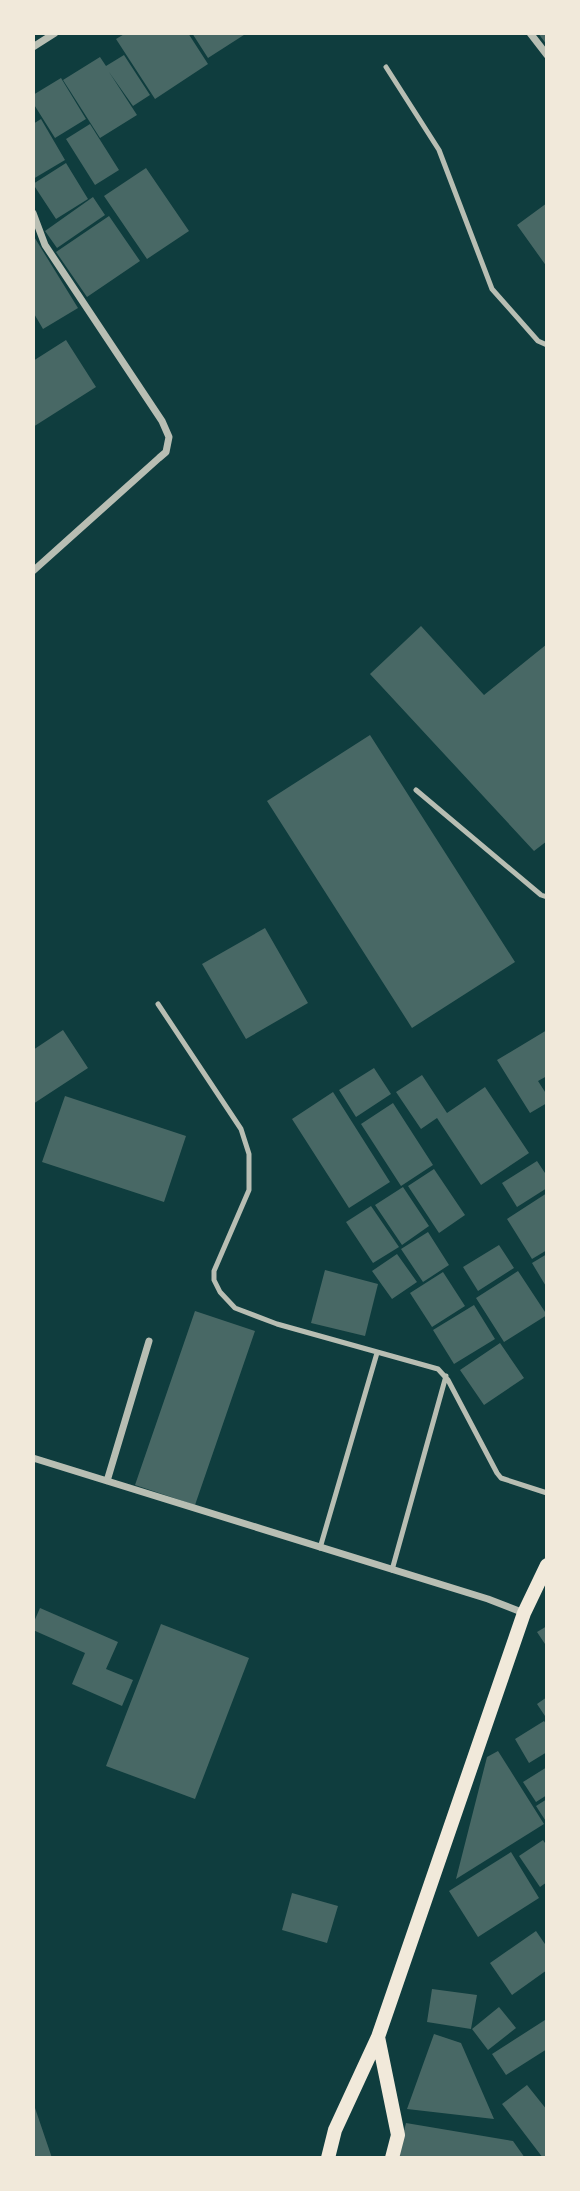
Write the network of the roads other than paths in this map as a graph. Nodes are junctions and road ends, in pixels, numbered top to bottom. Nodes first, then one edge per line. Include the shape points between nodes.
1 (55, 33) edge
2 (530, 33) edge
3 (33, 47) edge
4 (547, 55) edge
5 (386, 67) dead end
6 (33, 213) edge
7 (547, 345) edge
8 (33, 571) edge
9 (416, 790) dead end
10 (547, 897) edge
11 (158, 1004) dead end
12 (149, 1341) dead end
13 (377, 1353) junction
14 (446, 1376) junction
15 (33, 1458) edge
16 (107, 1481) junction
17 (547, 1493) edge
18 (320, 1548) junction
19 (547, 1565) edge
20 (392, 1570) junction
21 (524, 1613) junction
22 (378, 2037) junction
23 (328, 2158) edge
24 (392, 2158) edge

1 - 3 street
2 - 4 street
5 - 7 lane via 439,150 492,289 538,341
6 - 8 street via 45,245 169,436 166,452
9 - 10 lane
11 - 13 lane via 242,1129 249,1154 249,1190 214,1271 220,1292 235,1308
12 - 16 street
13 - 14 lane via 438,1369
13 - 18 lane
14 - 17 lane via 501,1478
14 - 20 lane
15 - 16 street
16 - 18 street
18 - 20 street
19 - 21 main road
20 - 21 street
21 - 22 main road
22 - 23 main road via 335,2130
22 - 24 main road via 398,2135

